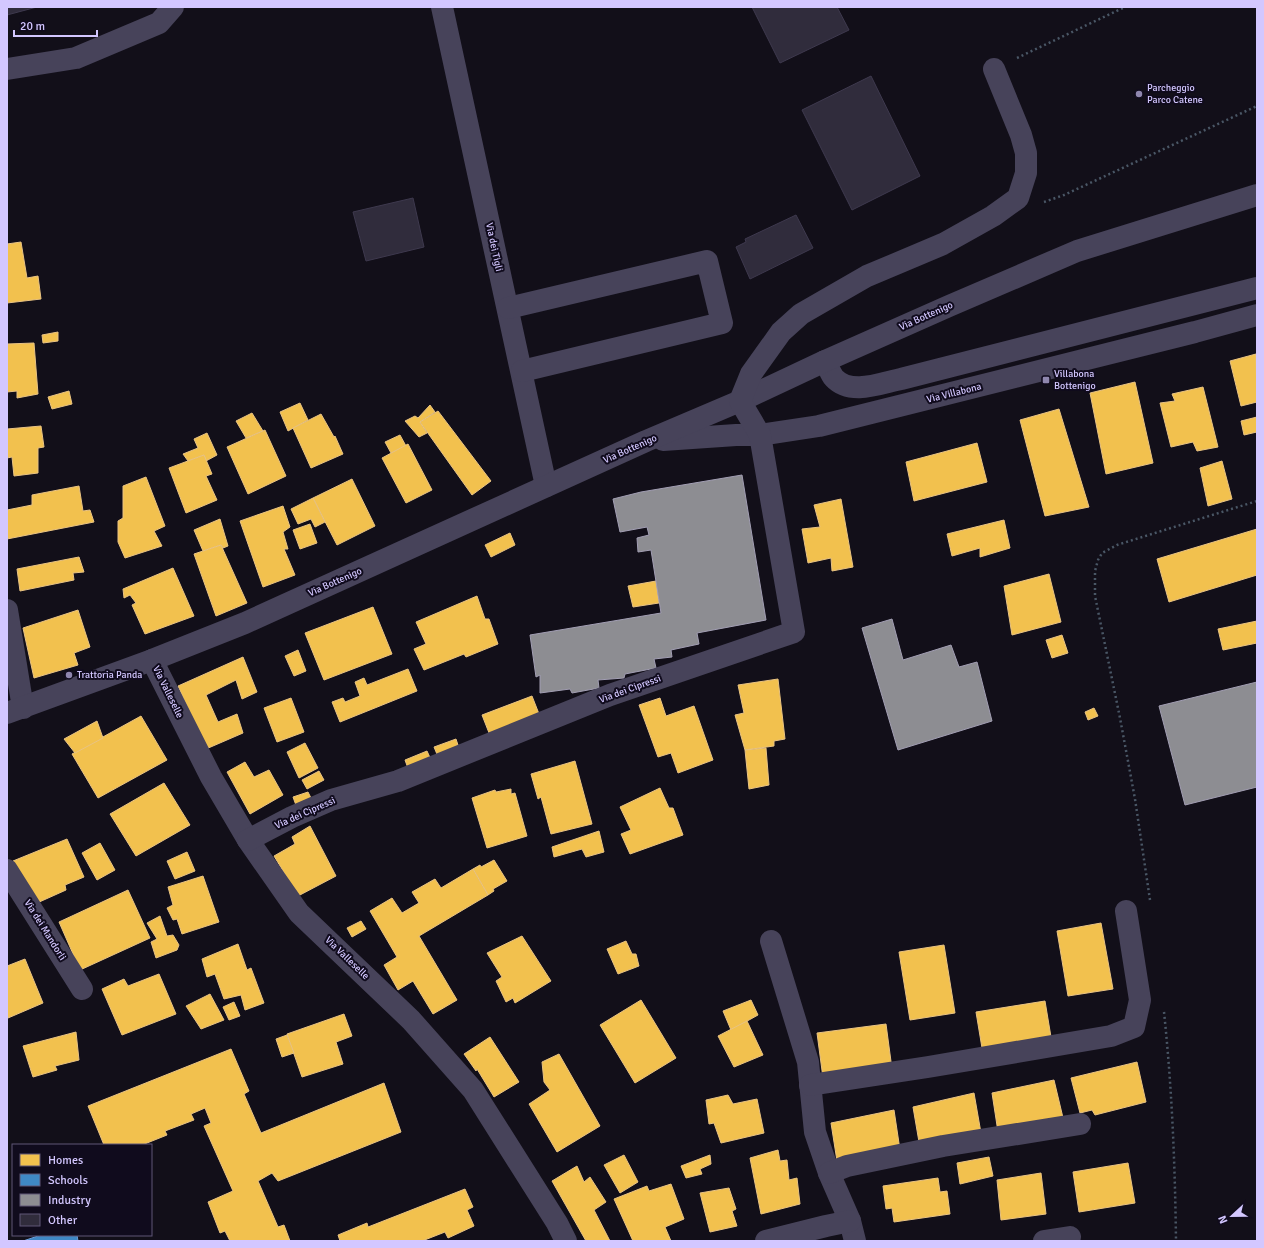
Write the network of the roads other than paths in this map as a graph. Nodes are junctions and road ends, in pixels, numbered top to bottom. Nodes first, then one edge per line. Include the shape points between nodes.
1 (174, 7) edge
2 (442, 7) edge
3 (1003, 65) road end
4 (7, 69) edge
5 (1257, 195) edge
6 (1257, 288) edge
7 (508, 308) junction
8 (1257, 315) edge
9 (825, 361) junction
10 (522, 371) junction
11 (740, 401) junction
12 (760, 435) junction
13 (646, 441) junction
14 (546, 486) junction
15 (7, 610) edge
16 (152, 660) junction
17 (15, 710) edge
18 (248, 840) junction
19 (7, 870) edge
20 (1126, 911) dead end
21 (771, 941) dead end
22 (82, 989) dead end
23 (810, 1085) junction
24 (1080, 1124) dead end
25 (829, 1172) junction
26 (852, 1231) edge
27 (1070, 1237) dead end
28 (566, 1241) edge
29 (766, 1241) edge
30 (1044, 1241) edge

1 - 4 street via 159,23 76,58
2 - 7 street, Via dei Tigli
3 - 11 street via 1026,153 1026,173 1018,198 993,216 943,244 867,276 801,314 781,332 751,374
5 - 9 street, Via Bottenigo via 1078,251
6 - 9 street via 863,387 846,386 834,378
7 - 10 street, Via dei Tigli
7 - 10 street via 707,261 722,324
8 - 12 street, Via Villabona via 819,426
9 - 11 street, Via Bottenigo
10 - 14 street, Via dei Tigli
11 - 12 street, Via dei Cipressi
11 - 13 street, Via Bottenigo
12 - 13 street, Via Villabona
12 - 18 street, Via dei Cipressi via 794,632 610,695 398,781 331,800
13 - 14 street, Via Bottenigo
14 - 16 street, Via Bottenigo via 245,623
15 - 17 street
16 - 17 street, Via Bottenigo
16 - 18 street, Via Valleselle via 211,777
18 - 28 street, Via Valleselle via 300,913 411,1020 473,1090
19 - 22 street, Via dei Mandorli
20 - 23 street via 1140,1000 1134,1027 1111,1036
21 - 23 street via 808,1062
23 - 25 street via 815,1132
24 - 25 street via 943,1146
25 - 26 street
26 - 29 street via 826,1226
27 - 30 street

